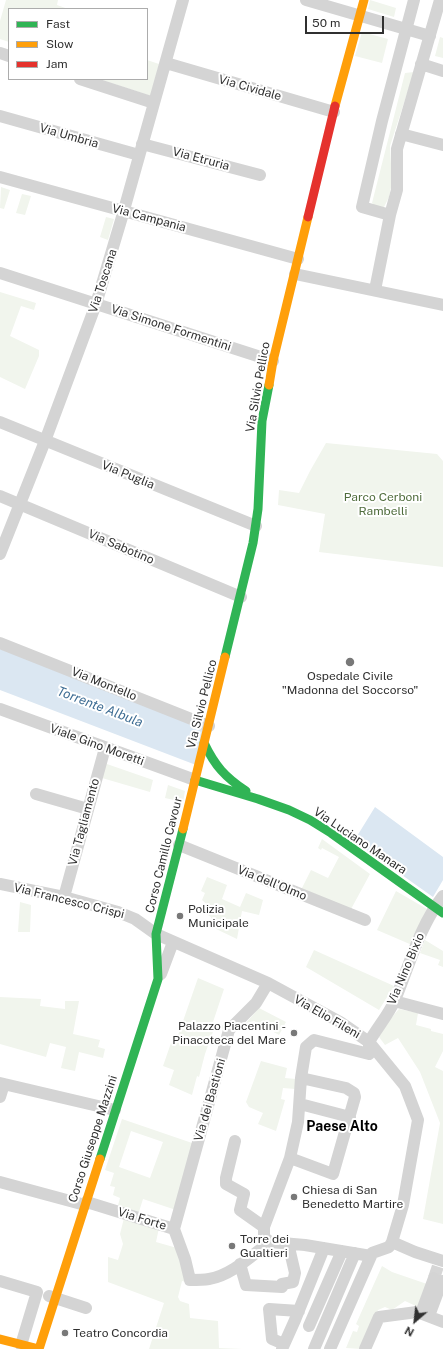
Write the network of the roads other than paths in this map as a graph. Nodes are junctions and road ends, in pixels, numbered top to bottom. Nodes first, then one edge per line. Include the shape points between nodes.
1 (183, 0) edge
2 (306, 0) edge
3 (364, 0) edge
4 (414, 0) edge
5 (440, 0) edge
6 (360, 16) junction
7 (438, 23) edge
8 (406, 29) junction
9 (430, 36) junction
10 (166, 63) junction
11 (421, 64) junction
12 (443, 71) edge
13 (83, 80) edge
14 (154, 103) junction
15 (334, 112) junction
16 (0, 116) edge
17 (401, 134) junction
18 (443, 145) edge
19 (141, 149) junction
20 (260, 175) dead end
21 (0, 176) edge
22 (124, 212) junction
23 (390, 216) junction
24 (298, 259) junction
25 (0, 273) edge
26 (295, 274) junction
27 (375, 290) junction
28 (96, 304) junction
29 (443, 305) edge
30 (273, 361) junction
31 (0, 422) edge
32 (45, 441) junction
33 (0, 496) edge
34 (19, 505) junction
35 (256, 526) junction
36 (0, 554) edge
37 (241, 597) junction
38 (0, 642) edge
39 (0, 708) edge
40 (208, 726) junction
41 (204, 743) junction
42 (105, 748) junction
43 (195, 780) junction
44 (36, 794) dead end
45 (258, 799) junction
46 (88, 809) junction
47 (179, 845) junction
48 (0, 884) edge
49 (64, 897) junction
50 (441, 903) edge
51 (365, 920) dead end
52 (156, 934) junction
53 (173, 942) junction
54 (158, 979) junction
55 (268, 983) junction
56 (394, 1001) junction
57 (443, 1014) edge
58 (369, 1042) junction
59 (301, 1078) junction
60 (2, 1084) edge
61 (0, 1097) edge
62 (300, 1104) junction
63 (115, 1110) junction
64 (350, 1117) junction
65 (235, 1141) dead end
66 (290, 1158) junction
67 (0, 1182) edge
68 (86, 1203) junction
69 (264, 1227) junction
70 (174, 1229) junction
71 (270, 1242) junction
72 (392, 1242) junction
73 (288, 1243) junction
74 (324, 1248) junction
75 (342, 1251) junction
76 (355, 1253) junction
77 (370, 1256) junction
78 (443, 1261) edge
79 (240, 1264) junction
80 (295, 1273) junction
81 (312, 1279) junction
82 (438, 1279) tunnel mouth
83 (0, 1281) edge
84 (37, 1292) junction
85 (54, 1298) junction
86 (86, 1308) dead end
87 (425, 1315) junction
88 (297, 1316) junction
89 (443, 1322) edge
90 (309, 1326) junction
91 (321, 1334) junction
92 (0, 1339) edge
93 (332, 1344) edge
94 (20, 1345) junction
95 (283, 1347) edge
96 (39, 1349) edge
97 (314, 1349) edge
98 (365, 1349) edge

1 - 10 street, Via Toscana
2 - 6 street
3 - 6 main road, Via Silvio Pellico
4 - 8 street
5 - 7 street
6 - 8 street
6 - 15 main road, Via Silvio Pellico
7 - 9 street
8 - 9 street
8 - 23 street via 362,207
9 - 11 street
10 - 14 street, Via Toscana
10 - 15 street, Via Cividale
11 - 12 street
11 - 17 street
13 - 14 street
14 - 19 street, Via Toscana
15 - 24 main road, Via Silvio Pellico
16 - 19 street, Via Umbria
17 - 18 street
17 - 23 street via 397,190
19 - 20 street, Via Etruria
19 - 22 street, Via Toscana
21 - 22 street, Via Campania
22 - 24 street, Via Campania
22 - 28 street, Via Toscana
23 - 27 street
24 - 26 main road, Via Silvio Pellico
25 - 28 street, Via Simone Formentini
26 - 27 street
26 - 30 main road, Via Silvio Pellico
27 - 29 street
28 - 30 street, Via Simone Formentini
28 - 32 street, Via Toscana
30 - 35 main road, Via Silvio Pellico via 262,421
31 - 32 street, Via Puglia
32 - 34 street, Via Toscana
32 - 35 street, Via Puglia
33 - 34 street, Via Sabotino
34 - 36 street, Via Toscana
34 - 37 street, Via Sabotino
35 - 37 main road, Via Silvio Pellico
37 - 40 main road, Via Silvio Pellico
38 - 40 street, Via Montello
39 - 42 street, Viale Gino Moretti
40 - 41 main road, Via Silvio Pellico
41 - 43 main road, Via Silvio Pellico
41 - 45 main road, Via Luciano Manara via 213,762 222,773
42 - 43 street, Viale Gino Moretti
42 - 46 street, Via Tagliamento
43 - 45 main road, Via Luciano Manara
43 - 47 main road, Corso Camillo Cavour
44 - 46 street
45 - 50 main road, Via Luciano Manara via 318,824
46 - 49 street, Via Tagliamento
47 - 51 street, Via dell'Olmo
47 - 52 main road, Corso Camillo Cavour
48 - 49 street, Via Francesco Crispi
49 - 52 street, Via Francesco Crispi via 118,912 135,919
50 - 56 street, Via Nino Bixio via 425,924
52 - 53 street, Via Francesco Crispi
52 - 54 main road, Corso Giuseppe Mazzini
53 - 54 street
53 - 55 street, Via Elio Fileni
54 - 63 main road, Corso Giuseppe Mazzini
55 - 58 street, Via Elio Fileni via 340,1022
55 - 70 street, Via dei Bastioni via 256,1003 229,1030
56 - 57 street
56 - 58 street, Via Nino Bixio
58 - 59 street, Via Nino Bixio via 369,1054 314,1040 306,1047
58 - 72 street, Via Elio Fileni via 405,1086 418,1120 403,1205
59 - 62 street
59 - 64 street via 346,1088 354,1093 356,1097
60 - 61 street
60 - 63 street
62 - 64 street
62 - 66 street
63 - 68 main road, Corso Giuseppe Mazzini
64 - 66 street via 333,1174
65 - 69 street via 226,1184 244,1194 240,1210
66 - 69 street
67 - 68 street, Via Forte
68 - 70 street, Via Forte
68 - 85 main road, Corso Giuseppe Mazzini
69 - 71 street via 264,1236
70 - 79 street, Via Forte via 190,1280 210,1279 235,1269
71 - 73 street
71 - 79 street, Via Forte
72 - 77 street via 389,1248
72 - 78 street
73 - 74 street
73 - 80 street
74 - 75 street
74 - 81 street
75 - 76 street
75 - 90 street
76 - 77 street
76 - 91 street
77 - 93 street
79 - 80 street via 246,1285 282,1287 282,1284 293,1282
80 - 81 street
81 - 88 street
82 - 87 street
83 - 84 street
84 - 85 street
84 - 94 street
85 - 86 street
85 - 96 main road, Corso Giuseppe Mazzini
87 - 89 street
87 - 98 street via 417,1312 379,1317
88 - 90 street
88 - 95 street
88 - 95 street via 269,1309 272,1339
90 - 91 street
91 - 93 street
91 - 97 street
92 - 94 main road
94 - 96 main road

